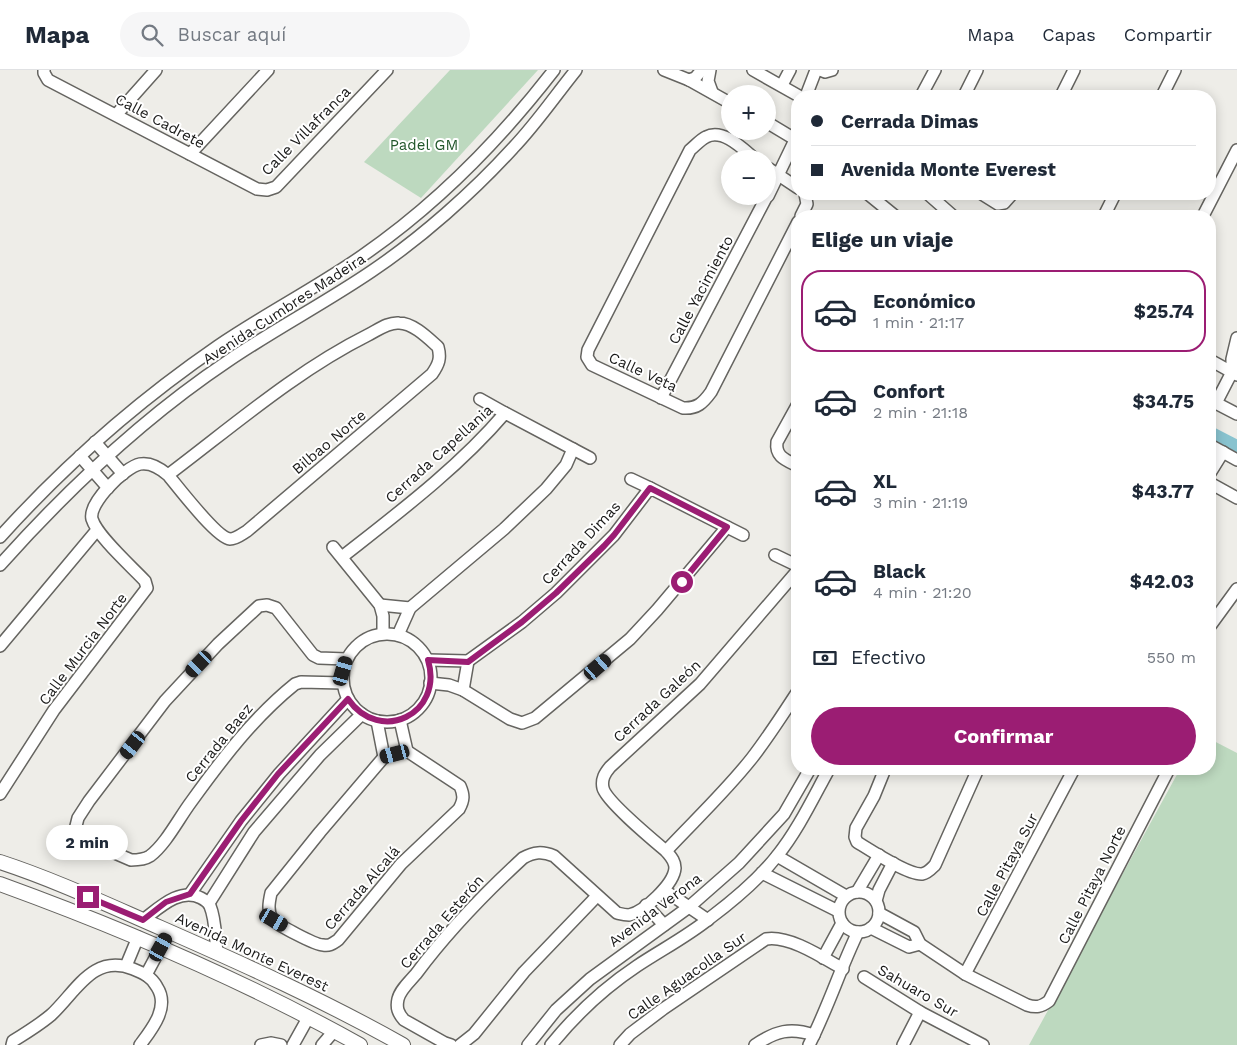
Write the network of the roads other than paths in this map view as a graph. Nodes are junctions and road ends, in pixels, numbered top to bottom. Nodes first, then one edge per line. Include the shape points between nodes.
1 (156, 70) edge
2 (268, 70) edge
3 (386, 70) edge
4 (554, 70) edge
5 (576, 70) edge
6 (664, 70) edge
7 (702, 70) edge
8 (710, 70) edge
9 (753, 70) edge
10 (790, 70) edge
11 (818, 70) edge
12 (832, 70) edge
13 (935, 70) edge
14 (977, 70) edge
15 (1074, 70) edge
16 (1175, 70) edge
17 (44, 72) edge
18 (689, 80) junction
19 (782, 85) junction
20 (809, 90) edge
21 (924, 90) edge
22 (967, 90) edge
23 (1064, 90) edge
24 (1165, 90) edge
25 (791, 91) edge
26 (712, 92) junction
27 (721, 98) edge
28 (116, 115) junction
29 (776, 128) edge
30 (791, 137) edge
31 (744, 150) edge
32 (791, 150) edge
33 (1237, 150) edge
34 (190, 154) junction
35 (778, 176) junction
36 (776, 180) edge
37 (791, 183) edge
38 (267, 190) joint
39 (1216, 191) edge
40 (875, 200) edge
41 (935, 200) edge
42 (990, 200) edge
43 (1005, 200) edge
44 (762, 205) edge
45 (887, 210) edge
46 (946, 210) edge
47 (791, 236) edge
48 (1237, 338) edge
49 (1216, 363) edge
50 (1235, 373) edge
51 (661, 398) junction
52 (1216, 398) edge
53 (480, 399) dead end
54 (1216, 403) edge
55 (1236, 411) edge
56 (505, 413) junction
57 (791, 417) edge
58 (95, 442) junction
59 (1216, 448) edge
60 (573, 449) junction
61 (1223, 452) junction
62 (80, 456) junction
63 (107, 456) junction
64 (590, 458) dead end
65 (1237, 460) edge
66 (791, 462) edge
67 (1216, 463) edge
68 (92, 470) junction
69 (123, 474) junction
70 (168, 475) junction
71 (631, 479) dead end
72 (1216, 486) edge
73 (108, 488) junction
74 (650, 488) junction
75 (1237, 498) edge
76 (727, 527) junction
77 (97, 530) junction
78 (743, 535) dead end
79 (0, 537) edge
80 (333, 547) dead end
81 (775, 555) dead end
82 (342, 558) junction
83 (791, 563) edge
84 (0, 565) edge
85 (791, 578) edge
86 (1237, 589) edge
87 (380, 604) junction
88 (410, 608) junction
89 (1216, 618) edge
90 (383, 633) junction
91 (398, 635) junction
92 (0, 646) edge
93 (346, 659) junction
94 (428, 660) junction
95 (468, 662) junction
96 (343, 683) junction
97 (430, 683) junction
98 (464, 690) junction
99 (348, 699) junction
100 (791, 702) edge
101 (362, 714) junction
102 (400, 720) junction
103 (376, 721) junction
104 (407, 750) junction
105 (384, 757) junction
106 (807, 775) edge
107 (826, 775) edge
108 (883, 775) edge
109 (975, 775) edge
110 (1071, 775) edge
111 (1166, 775) edge
112 (0, 794) edge
113 (666, 851) junction
114 (879, 855) junction
115 (777, 856) junction
116 (0, 862) edge
117 (893, 863) junction
118 (762, 873) junction
119 (0, 884) edge
120 (664, 890) junction
121 (190, 894) junction
122 (852, 894) junction
123 (597, 896) junction
124 (208, 903) junction
125 (646, 905) junction
126 (689, 907) junction
127 (878, 907) junction
128 (838, 911) junction
129 (143, 920) junction
130 (708, 920) junction
131 (842, 923) junction
132 (664, 925) junction
133 (871, 928) junction
134 (170, 932) junction
135 (858, 932) junction
136 (138, 937) junction
137 (920, 944) junction
138 (161, 947) junction
139 (217, 952) junction
140 (823, 958) junction
141 (126, 966) junction
142 (247, 966) junction
143 (842, 969) junction
144 (965, 974) junction
145 (146, 975) junction
146 (864, 977) dead end
147 (240, 983) junction
148 (920, 1012) junction
149 (308, 1018) junction
150 (334, 1031) junction
151 (812, 1040) edge
152 (12, 1045) edge
153 (140, 1045) edge
154 (293, 1045) edge
155 (322, 1045) edge
156 (360, 1045) edge
157 (403, 1045) edge
158 (451, 1045) edge
159 (460, 1045) edge
160 (528, 1045) edge
161 (551, 1045) edge
162 (620, 1045) edge
163 (755, 1045) edge
164 (903, 1045) edge
165 (983, 1045) edge

1 - 28 street
2 - 34 street
3 - 38 street, Calle Villafranca via 276,187
4 - 58 street, Avenida Cumbres Madeira via 464,172 414,217 362,256 218,346
5 - 63 street, Avenida Cumbres Madeira via 514,148 424,232 371,272 228,361
6 - 18 street
7 - 18 street
8 - 26 street via 708,82
9 - 19 street
10 - 19 street
11 - 12 street
11 - 20 street
13 - 21 street
14 - 22 street
15 - 23 street
16 - 24 street
17 - 28 street, Calle Cadrete via 48,80
18 - 26 street
19 - 25 street
26 - 27 street
28 - 34 street, Calle Cadrete
29 - 30 street
31 - 51 street, Calle Veta via 717,135 708,136 690,150 588,350 587,357 592,365
32 - 35 street, Calle Yacimiento
33 - 39 street
34 - 38 street, Calle Cadrete via 257,189
35 - 36 street, Calle Yacimiento
35 - 37 street
40 - 45 street
41 - 46 street
42 - 43 street via 998,204
44 - 51 street, Calle Yacimiento
47 - 51 street, Calle Veta via 704,402 694,409
48 - 50 street via 1233,348
49 - 50 street
50 - 52 street
53 - 56 street
54 - 55 street
56 - 60 street, Cerrada Capellania
56 - 82 street, Cerrada Capellania via 484,437
57 - 66 street via 776,449 779,456
58 - 62 street, Avenida Cumbres Madeira
58 - 63 street
59 - 61 street
60 - 64 street, Cerrada Capellania
60 - 88 street via 566,466 504,530
61 - 65 street
61 - 67 street
62 - 68 street
62 - 79 street, Avenida Cumbres Madeira
63 - 68 street, Avenida Cumbres Madeira
63 - 69 street
68 - 73 street
68 - 84 street, Avenida Cumbres Madeira via 40,520
69 - 70 street via 142,464 161,468
69 - 73 street
70 - 70 street, Bilbao Norte via 294,380 351,343 389,324 409,325 438,347 438,366 432,374 235,538 224,538 218,534
71 - 74 street
72 - 75 street
73 - 77 street via 92,509
74 - 76 street
74 - 95 street, Cerrada Dimas via 614,535 563,587
76 - 78 street
76 - 98 street via 630,639 535,718 522,723 510,719
77 - 92 street
77 - 112 street, Calle Murcia Norte via 145,581 147,588 54,710
80 - 82 street
81 - 83 street
82 - 87 street
85 - 113 street, Cerrada Galeón via 700,684 604,774 602,782 606,795
86 - 89 street
87 - 88 street
87 - 90 street
88 - 91 street
90 - 91 street
90 - 93 street via 368,637 355,646
91 - 94 street via 410,640
93 - 96 street
93 - 96 street, Cerrada Baez via 313,655 276,608 259,606 165,701 88,801 75,823 75,830 80,838 125,858 140,860 150,856 226,754 288,690 300,682
94 - 95 street
94 - 97 street
95 - 98 street
96 - 99 street
97 - 98 street
97 - 102 street via 420,706
99 - 101 street
99 - 121 street via 278,774
100 - 113 street via 722,794
101 - 103 street
101 - 124 street via 320,755 254,832
102 - 103 street
102 - 104 street
103 - 105 street
104 - 105 street
104 - 105 street, Cerrada Alcalá via 460,786 463,801 459,809 401,864 338,940 331,945 313,943 274,920 269,911 271,893
106 - 126 street, Avenida Verona via 784,814 739,863
107 - 115 street
108 - 114 street via 854,837
109 - 117 street via 935,865 922,874
110 - 144 street, Calle Pitaya Sur
111 - 144 street, Calle Pitaya Norte via 1049,1001 1035,1008 1027,1006
113 - 120 street, Cerrada Galeón via 674,861 675,869
114 - 117 street
114 - 122 street
115 - 118 street
115 - 122 street
116 - 129 main road, Avenida Monte Everest
117 - 127 street via 879,890
118 - 128 street
118 - 130 street
119 - 136 main road
120 - 125 street, Cerrada Esterón
120 - 126 street
121 - 124 street
121 - 129 street via 166,902
122 - 127 street via 868,894
122 - 128 street via 839,905
123 - 125 street, Cerrada Esterón via 617,913 626,916
123 - 158 street, Cerrada Esterón via 554,856 543,852 523,858 474,904 398,997 397,1007 404,1020
123 - 159 street via 524,972 474,1034
124 - 139 street via 213,915
125 - 132 street
126 - 130 street
126 - 132 street, Avenida Verona
127 - 133 street via 878,919
127 - 137 street via 914,932
128 - 131 street
129 - 134 main road, Avenida Monte Everest
130 - 161 street via 601,992
131 - 135 street
131 - 140 street
132 - 160 street, Avenida Verona via 590,978 556,1010
133 - 135 street
133 - 137 street via 909,947
134 - 138 main road
134 - 139 main road, Avenida Monte Everest
135 - 143 street
136 - 138 main road
136 - 141 street
137 - 144 street
138 - 145 street
138 - 147 main road
139 - 142 main road, Avenida Monte Everest
140 - 143 street
140 - 162 street, Calle Aguacolla Sur via 786,940 766,939 663,1009
141 - 145 street
141 - 152 street via 108,966 88,975 51,1014
142 - 147 main road
142 - 157 main road, Avenida Monte Everest
143 - 151 street
145 - 153 street via 162,998 155,1022
146 - 148 street, Sahuaro Sur
147 - 149 main road
148 - 164 street
148 - 165 street, Sahuaro Sur
149 - 150 main road
149 - 154 street
150 - 155 street
150 - 156 main road
151 - 163 street via 798,1030 787,1030

